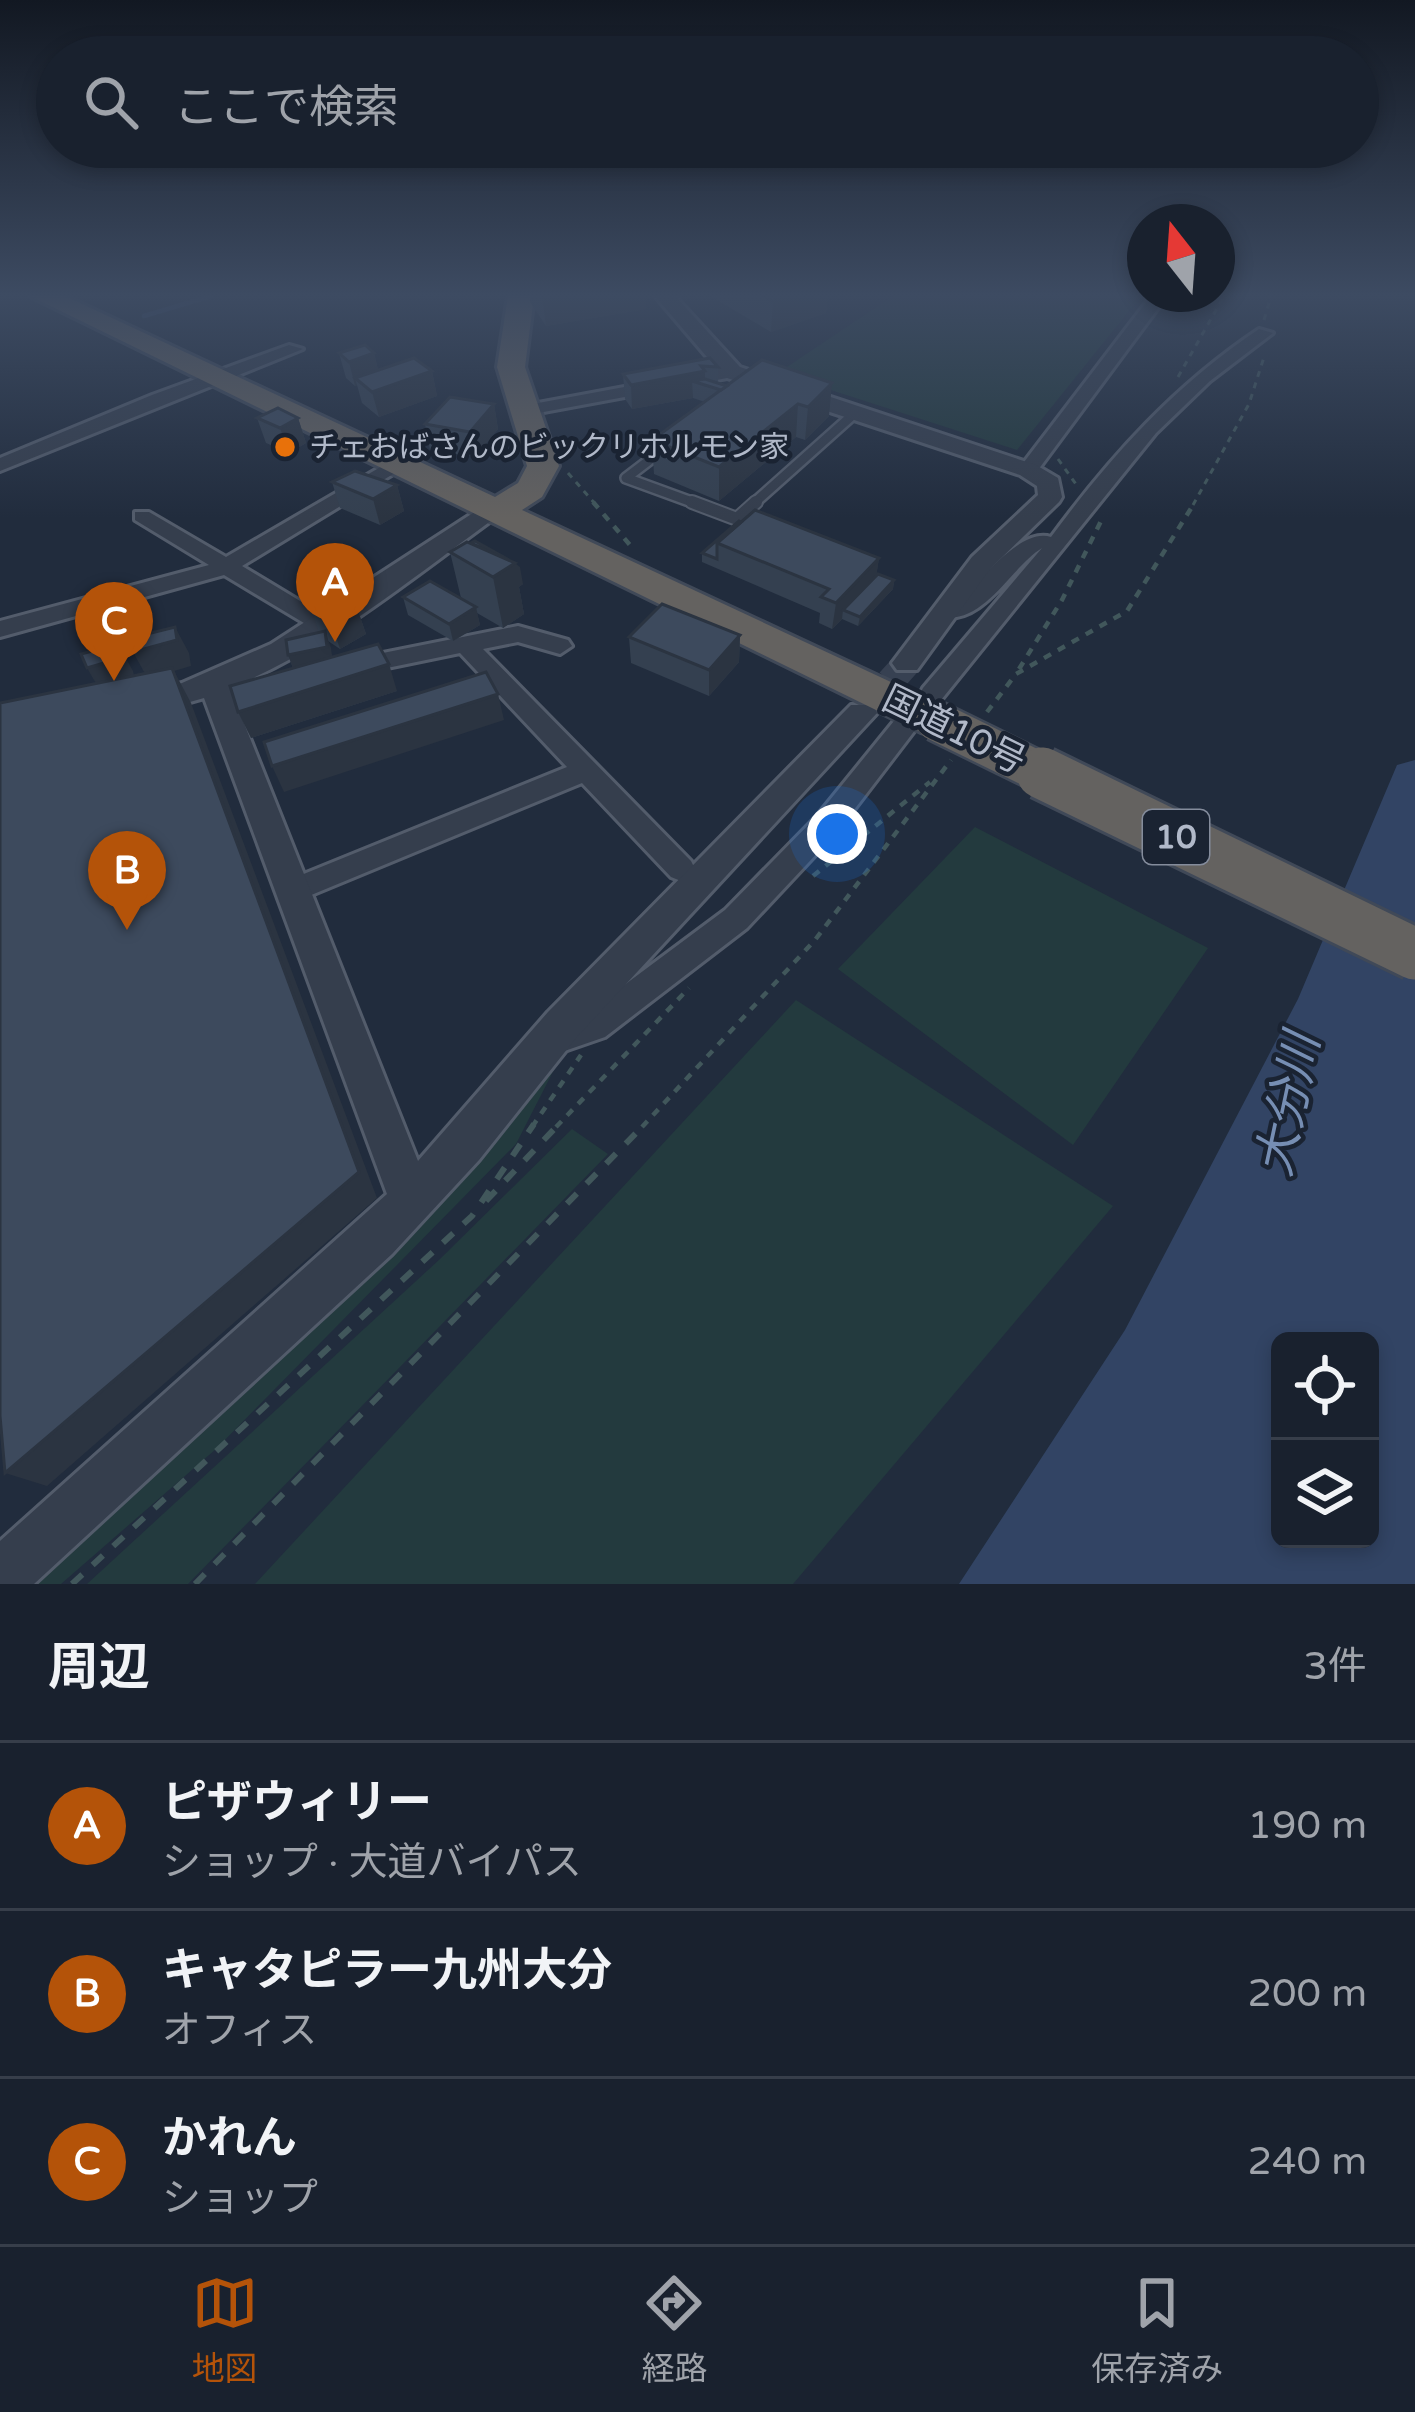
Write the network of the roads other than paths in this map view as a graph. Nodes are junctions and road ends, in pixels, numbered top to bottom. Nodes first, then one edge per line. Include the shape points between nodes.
1 (214, 370) edge
2 (215, 370) edge
3 (235, 370) edge
4 (496, 370) edge
5 (511, 370) edge
6 (737, 370) edge
7 (1103, 370) edge
8 (1215, 370) edge
9 (223, 374) junction
10 (746, 379) junction
11 (522, 411) junction
12 (855, 413) junction
13 (679, 438) edge
14 (396, 464) junction
15 (0, 465) edge
16 (1028, 470) junction
17 (505, 504) junction
18 (142, 517) dead end
19 (1055, 546) junction
20 (224, 568) junction
21 (949, 612) junction
22 (322, 624) junction
23 (0, 629) edge
24 (465, 644) junction
25 (560, 646) dead end
26 (907, 663) tunnel mouth
27 (329, 672) edge
28 (283, 681) edge
29 (220, 686) junction
30 (108, 711) edge
31 (862, 712) tunnel mouth
32 (944, 718) junction
33 (181, 720) edge
34 (586, 770) junction
35 (681, 869) dead end
36 (294, 890) junction
37 (1415, 923) edge
38 (1415, 954) edge
39 (548, 1041) junction
40 (412, 1202) junction
41 (0, 1578) edge

1 - 9 highway
2 - 9 highway
3 - 9 street
4 - 17 highway via 532,463
5 - 11 highway
6 - 10 street
7 - 16 street
8 - 19 street via 1130,445
9 - 14 highway
9 - 15 street
9 - 17 highway
10 - 11 street
10 - 12 street
11 - 17 highway via 543,466 540,479
12 - 13 lane via 736,519 626,478
12 - 16 street
14 - 17 highway
14 - 20 street
16 - 21 street via 1049,483 1051,497 981,563
17 - 22 street
17 - 32 highway, 国道10号 / 10
18 - 20 street
19 - 21 street via 1032,543 968,605
19 - 32 street
20 - 22 street
20 - 23 street
21 - 26 street
22 - 29 street
24 - 25 street via 518,634
24 - 27 street
24 - 34 street
28 - 29 street
29 - 30 street
29 - 33 street
29 - 36 street
31 - 39 street
32 - 37 highway, 国道10号 / 10
32 - 38 highway, 国道10号 / 10, bridge
32 - 39 street via 755,901 594,1027
34 - 35 street
34 - 36 street
36 - 40 street
39 - 40 street
40 - 41 street

